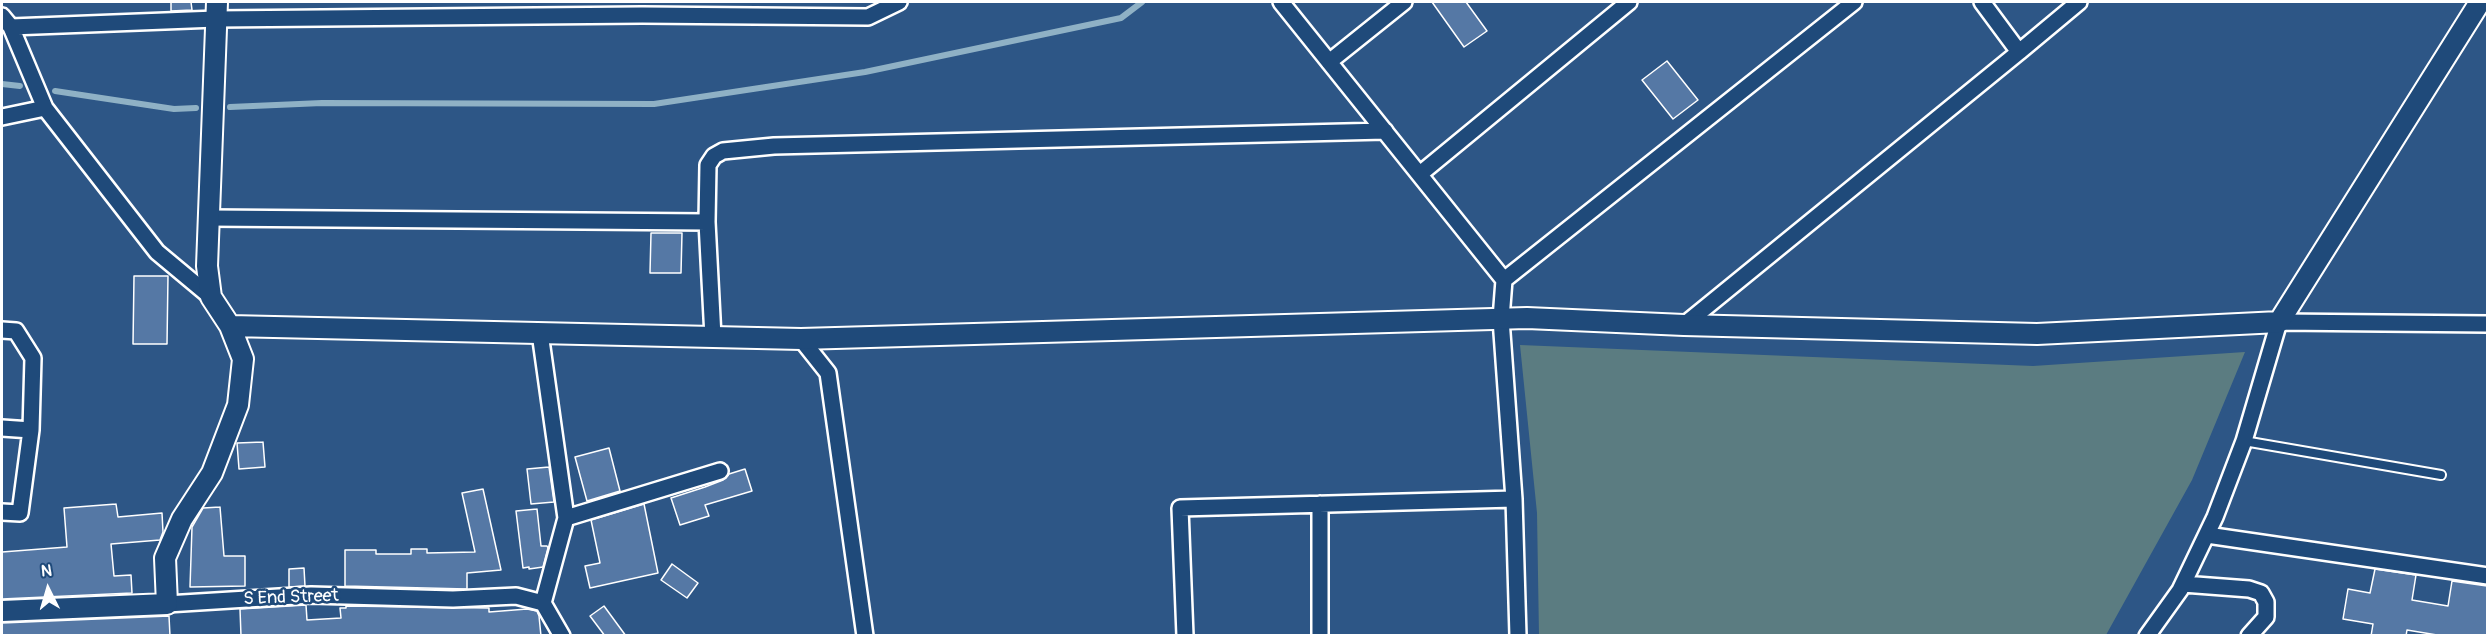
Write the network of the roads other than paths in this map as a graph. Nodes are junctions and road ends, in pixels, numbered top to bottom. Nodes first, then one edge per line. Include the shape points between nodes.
1 (899, 2) edge
2 (1281, 2) edge
3 (1404, 2) edge
4 (1629, 2) edge
5 (1854, 2) edge
6 (1982, 2) edge
7 (2079, 2) edge
8 (2476, 5) edge
9 (216, 10) edge
10 (6, 22) edge
11 (2019, 52) junction
12 (1329, 62) junction
13 (45, 108) junction
14 (2, 117) edge
15 (1385, 131) junction
16 (1420, 174) junction
17 (209, 218) junction
18 (707, 222) junction
19 (1504, 280) junction
20 (211, 297) junction
21 (1501, 320) junction
22 (2279, 322) junction
23 (2487, 324) edge
24 (1684, 325) junction
25 (230, 326) junction
26 (2, 330) edge
27 (540, 333) junction
28 (713, 337) junction
29 (801, 339) junction
30 (2, 428) edge
31 (31, 430) junction
32 (2244, 441) junction
33 (720, 471) dead end
34 (2442, 475) dead end
35 (1514, 499) junction
36 (1320, 504) junction
37 (2, 512) edge
38 (566, 518) junction
39 (2206, 535) junction
40 (2487, 576) edge
41 (2183, 584) junction
42 (543, 603) junction
43 (167, 604) junction
44 (2, 611) edge
45 (562, 636) edge
46 (865, 636) edge
47 (1185, 636) edge
48 (1320, 636) edge
49 (1518, 636) edge
50 (2147, 636) edge
51 (2249, 636) edge

1 - 9 street via 868,17
2 - 12 street
3 - 12 street
4 - 16 street
5 - 19 street
6 - 11 street
7 - 11 street
8 - 22 street
9 - 10 street
9 - 17 street
10 - 13 street
11 - 24 street
12 - 15 street
13 - 14 street
13 - 20 street via 157,252
15 - 16 street
15 - 18 street via 774,146 723,151 708,165
16 - 19 street
17 - 18 street
17 - 20 street via 207,266
18 - 28 street
19 - 21 street
20 - 25 street
21 - 24 street
21 - 29 street
21 - 35 street
22 - 23 street
22 - 24 street via 2037,334
22 - 32 street
25 - 27 street
25 - 43 street via 243,359 238,405 212,473 182,519 165,558
26 - 31 street via 16,331 33,358
27 - 28 street
27 - 38 street
28 - 29 street
29 - 46 street via 828,373
30 - 31 street
31 - 37 street via 20,513
32 - 34 lane
32 - 39 street
33 - 38 street
35 - 36 street
35 - 49 street
36 - 47 street via 1180,508
36 - 48 street
38 - 42 street
39 - 40 street
39 - 41 street
41 - 50 street
41 - 51 street via 2260,592 2266,602 2266,617
42 - 43 street, S End Street via 516,596 311,596
42 - 45 street
43 - 44 street, S End Street

